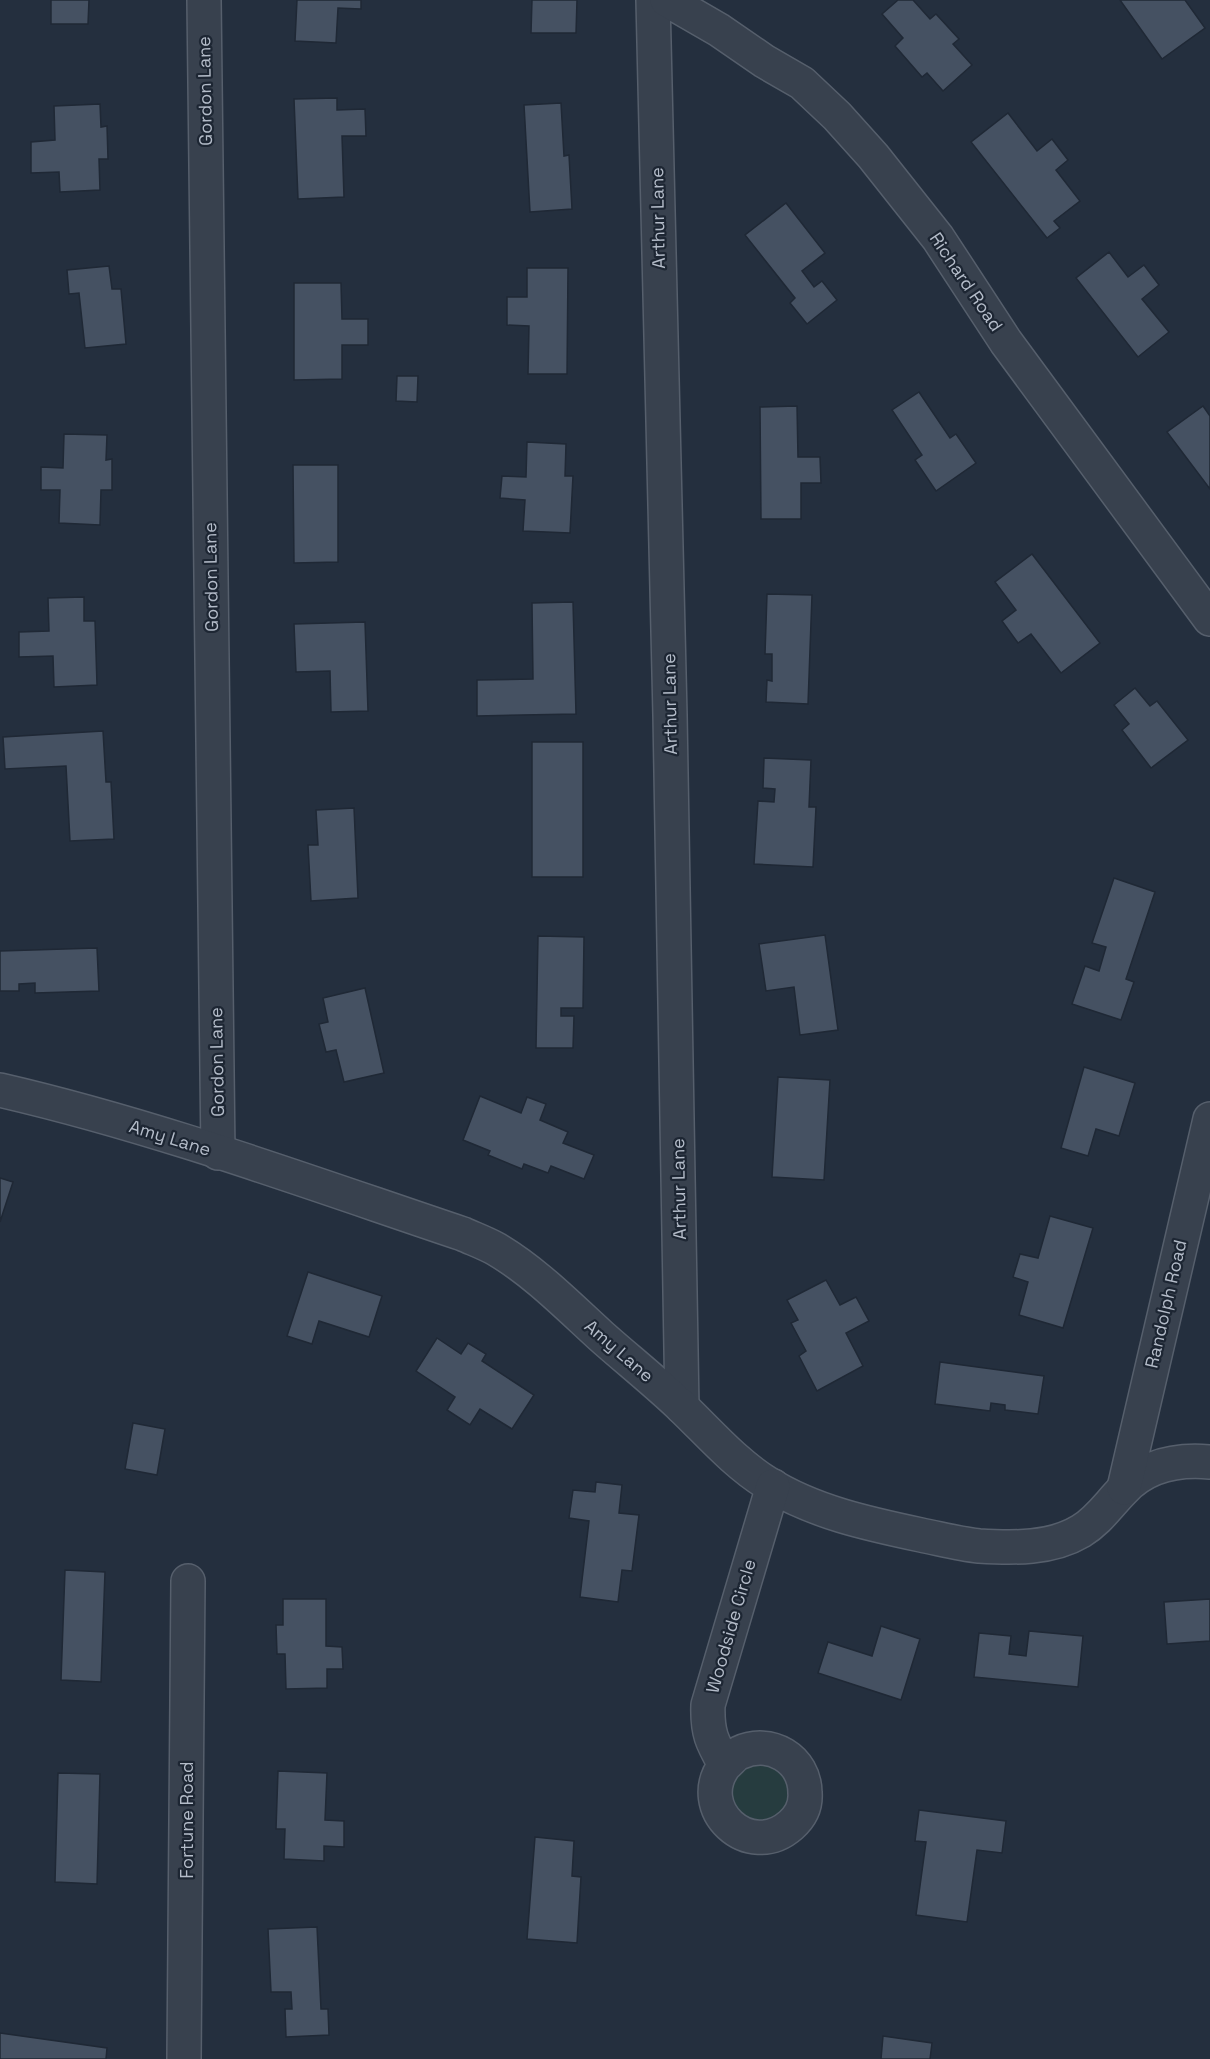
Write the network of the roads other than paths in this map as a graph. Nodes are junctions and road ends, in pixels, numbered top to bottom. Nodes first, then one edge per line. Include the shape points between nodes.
1 (204, 0) edge
2 (653, 0) edge
3 (667, 0) edge
4 (1210, 619) edge
5 (0, 1090) edge
6 (1210, 1119) edge
7 (219, 1153) junction
8 (682, 1407) junction
9 (1210, 1462) edge
10 (773, 1486) junction
11 (1124, 1488) junction
12 (188, 1581) dead end
13 (725, 1765) dead end
14 (184, 2059) edge

1 - 7 street, Gordon Lane
2 - 8 street, Arthur Lane
3 - 4 street, Richard Road via 802,83 859,140 938,238 1006,342
5 - 7 street, Amy Lane via 78,1109
6 - 11 street, Randolph Road
7 - 8 street, Amy Lane via 463,1234 495,1249 545,1286
8 - 10 street, Amy Lane via 729,1454
9 - 11 street, Amy Lane via 1162,1465 1142,1473
10 - 11 street, Amy Lane via 820,1508 878,1526 969,1545 1000,1547 1033,1546 1080,1532 1098,1519
10 - 13 street, Woodside Circle via 708,1705 707,1726
12 - 14 street, Fortune Road

